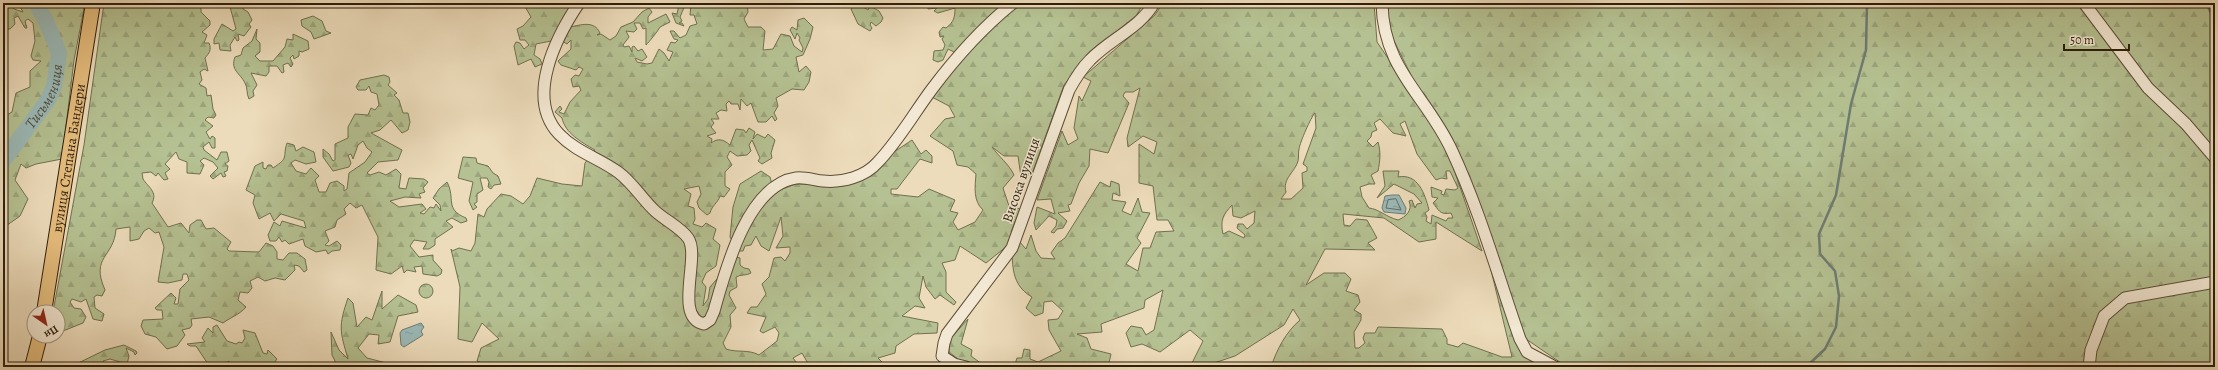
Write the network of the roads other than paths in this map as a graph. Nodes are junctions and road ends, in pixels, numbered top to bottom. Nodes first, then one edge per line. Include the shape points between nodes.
1 (93, 3) edge
2 (579, 3) edge
3 (1012, 3) edge
4 (1154, 3) edge
5 (1382, 3) edge
6 (2084, 3) edge
7 (2215, 158) edge
8 (2215, 282) edge
9 (45, 304) edge
10 (38, 344) edge
11 (32, 367) edge
12 (966, 367) edge
13 (1554, 367) edge
14 (2089, 367) edge

1 - 9 main road, вулиця Степана Бандери
2 - 3 street via 565,23 551,54 544,96 546,110 559,134 579,150 618,172 635,187 655,211 689,239 692,248 689,300 692,316 697,322 704,324 710,320 714,311 748,216 766,195 787,180 808,178 836,182 859,176 870,169 889,149 962,51
4 - 12 street, Висока вулиця via 1148,14 1091,59 1069,90 1012,248 997,265 944,342 942,356 954,364
5 - 13 street via 1384,31 1389,49 1442,130 1452,151 1520,339 1527,352
6 - 7 street via 2148,88 2186,124
8 - 14 street via 2125,298 2104,316 2091,350
10 - 11 main road

